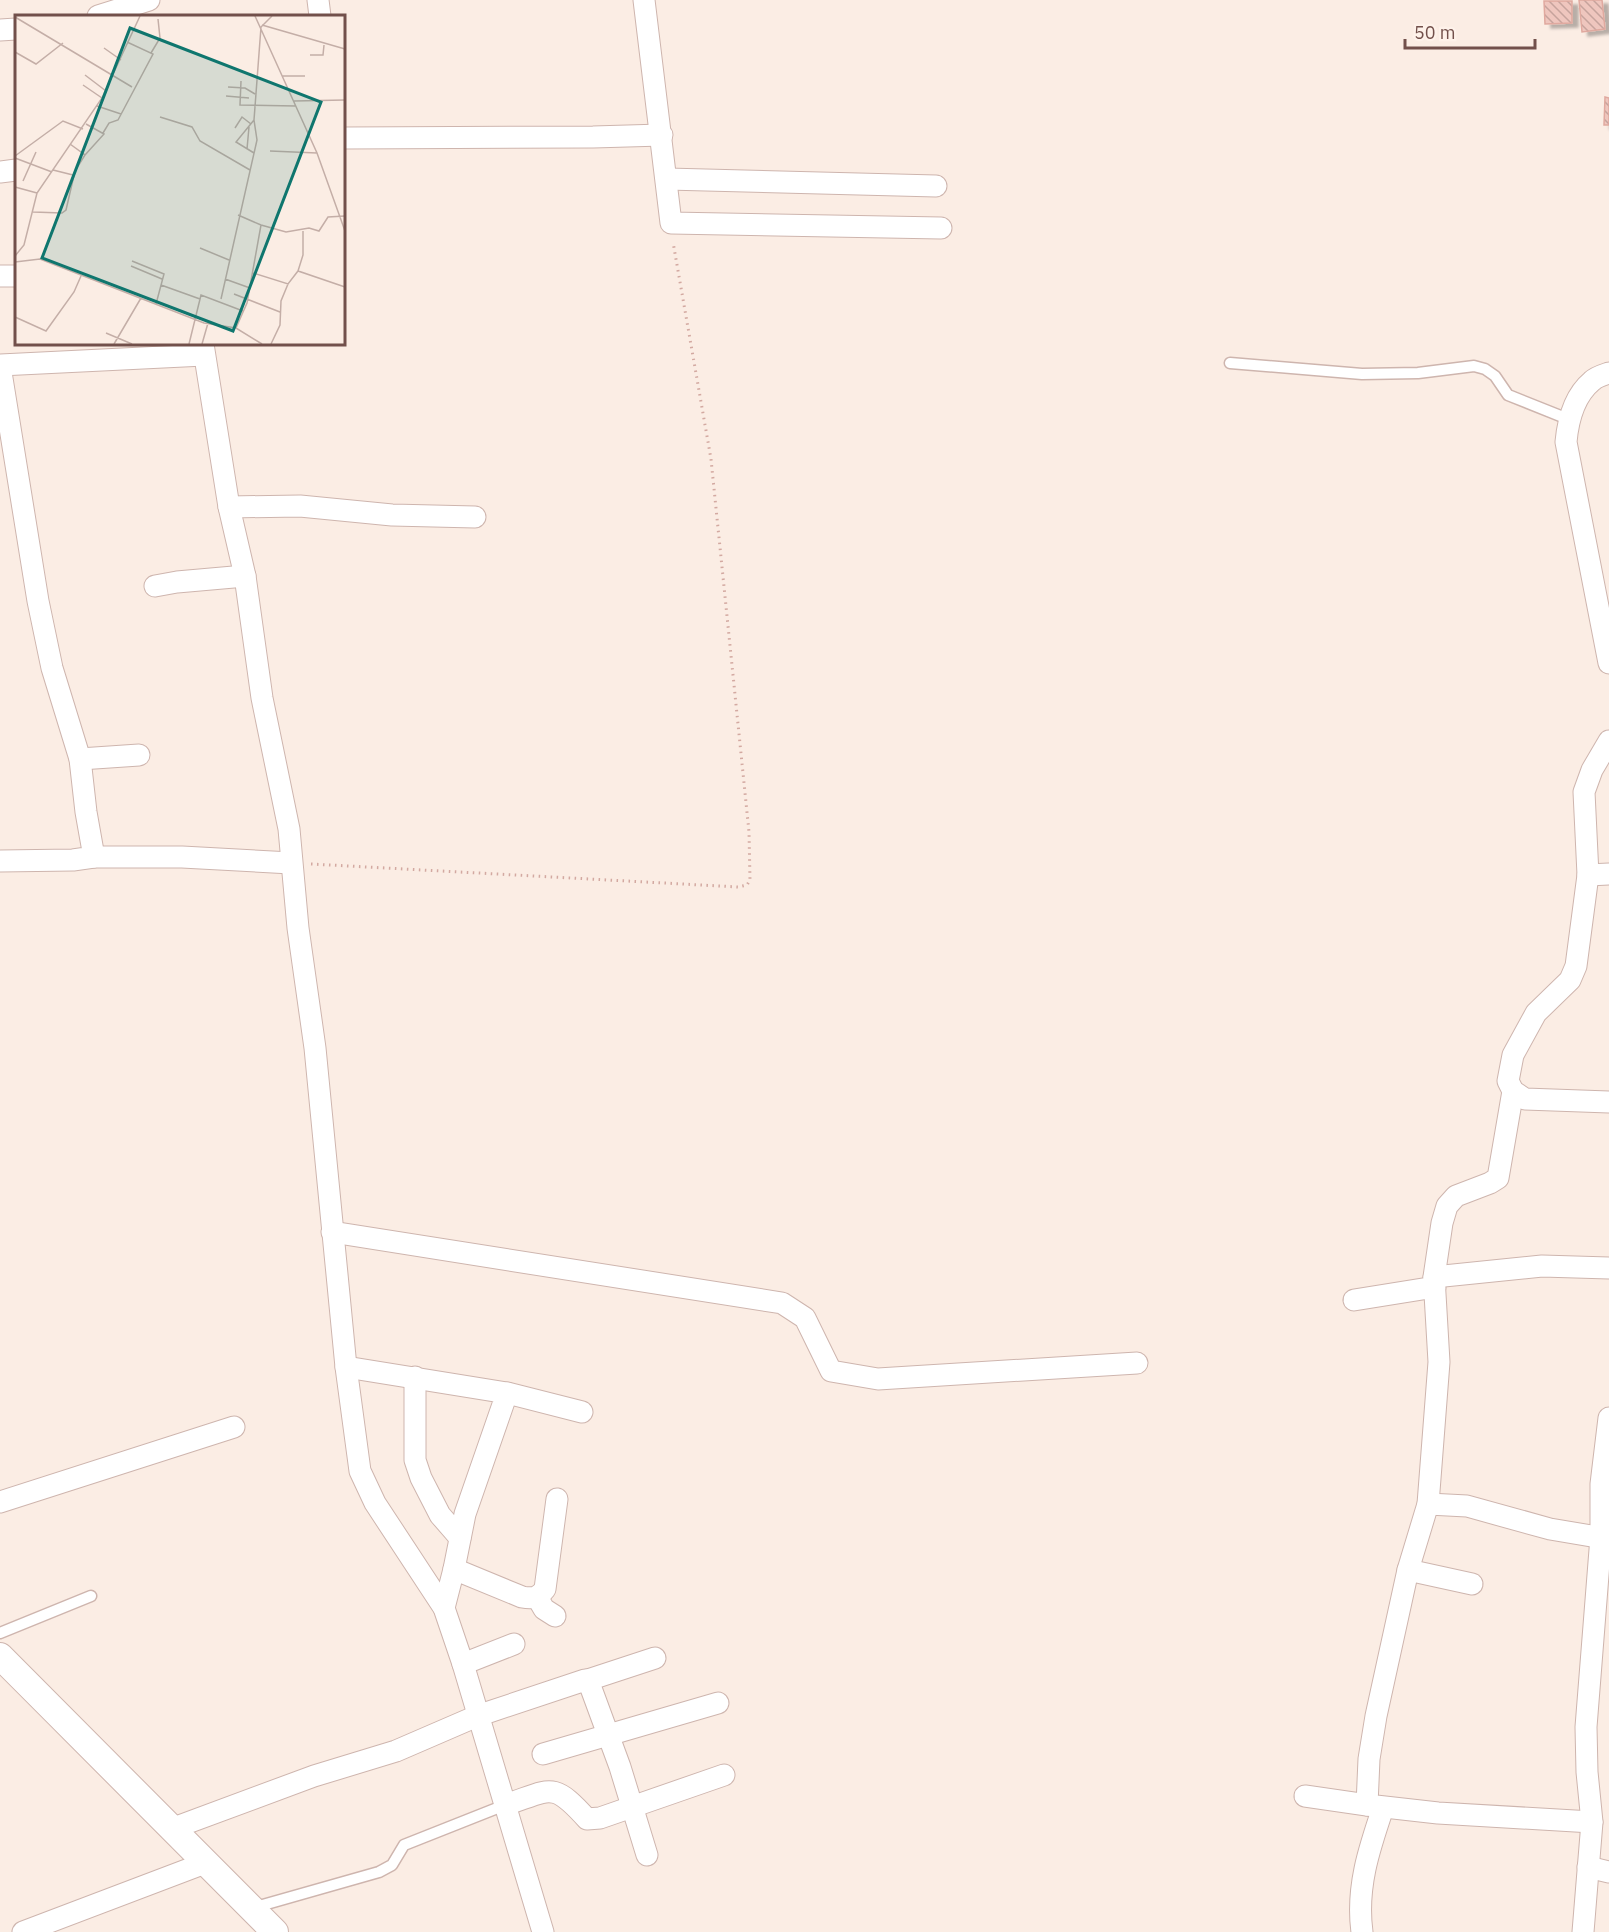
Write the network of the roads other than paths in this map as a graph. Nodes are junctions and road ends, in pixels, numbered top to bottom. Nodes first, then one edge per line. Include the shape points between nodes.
1 (318, 0) edge
2 (644, 0) edge
3 (134, 7) edge
4 (102, 15) edge
5 (320, 15) edge
6 (15, 29) edge
7 (0, 30) edge
8 (662, 135) junction
9 (345, 138) edge
10 (15, 170) edge
11 (0, 172) edge
12 (667, 179) junction
13 (936, 186) dead end
14 (941, 228) dead end
15 (203, 349) edge
16 (1230, 363) dead end
17 (0, 365) edge
18 (1609, 373) edge
19 (1569, 419) junction
20 (10, 481) edge
21 (229, 507) junction
22 (475, 517) dead end
23 (244, 576) junction
24 (155, 586) dead end
25 (1609, 663) edge
26 (1609, 741) edge
27 (139, 755) dead end
28 (80, 759) junction
29 (94, 857) junction
30 (0, 861) edge
31 (291, 863) junction
32 (1599, 874) edge
33 (1513, 1091) junction
34 (1609, 1102) edge
35 (332, 1232) junction
36 (1609, 1268) edge
37 (1435, 1282) junction
38 (1354, 1300) dead end
39 (1137, 1364) dead end
40 (346, 1367) junction
41 (415, 1377) junction
42 (507, 1394) junction
43 (582, 1412) dead end
44 (1609, 1418) edge
45 (234, 1427) dead end
46 (557, 1499) dead end
47 (0, 1502) edge
48 (1428, 1504) junction
49 (460, 1538) junction
50 (1605, 1538) edge
51 (454, 1569) junction
52 (1408, 1570) junction
53 (1472, 1584) dead end
54 (91, 1596) dead end
55 (537, 1597) junction
56 (444, 1608) junction
57 (555, 1616) dead end
58 (0, 1634) edge
59 (514, 1644) dead end
60 (0, 1656) edge
61 (655, 1658) dead end
62 (463, 1664) junction
63 (1601, 1675) edge
64 (588, 1680) junction
65 (718, 1703) dead end
66 (477, 1716) junction
67 (609, 1734) junction
68 (543, 1754) dead end
69 (724, 1775) dead end
70 (1305, 1796) dead end
71 (505, 1805) junction
72 (1375, 1807) junction
73 (632, 1808) junction
74 (1592, 1822) junction
75 (171, 1829) junction
76 (647, 1856) dead end
77 (205, 1863) junction
78 (1588, 1867) junction
79 (1609, 1872) edge
80 (251, 1908) junction
81 (23, 1932) edge
82 (276, 1932) edge
83 (543, 1932) edge
84 (1362, 1932) edge
85 (1583, 1932) edge

1 - 5 street
2 - 8 street
3 - 4 street
6 - 7 street
8 - 9 street
8 - 12 street
10 - 11 street
12 - 13 street
12 - 14 street via 671,223
15 - 17 street
15 - 21 street
16 - 19 lane via 1362,374 1474,366 1495,376 1508,395
17 - 20 street
18 - 19 street via 1593,380 1580,395
19 - 25 street via 1566,442
20 - 28 street via 52,668
21 - 22 street via 300,506 392,515
21 - 23 street
23 - 24 street
23 - 31 street via 262,698 289,829
26 - 32 street via 1584,792
27 - 28 street
28 - 29 street
29 - 30 street
29 - 31 street via 182,856
31 - 35 street via 315,1048
32 - 33 street via 1570,981 1536,1013 1513,1055 1508,1081
33 - 34 street via 1525,1099
33 - 37 street via 1498,1178 1456,1196 1447,1206
35 - 39 street via 782,1303 805,1318 831,1371 878,1379
35 - 40 street
36 - 37 street via 1542,1266
37 - 38 street
37 - 48 street via 1439,1362
40 - 41 street
40 - 56 street via 360,1471 366,1487
41 - 42 street
41 - 49 street via 415,1460 440,1515
42 - 43 street
42 - 49 street
44 - 50 street via 1601,1484
45 - 47 street
46 - 55 street via 545,1589
48 - 50 street via 1467,1506 1550,1529
48 - 52 street
49 - 51 street
50 - 63 street
51 - 55 street via 522,1597
51 - 56 street
52 - 53 street
52 - 72 street via 1370,1759
54 - 58 lane
55 - 57 street via 544,1609
56 - 62 street
59 - 62 street
60 - 75 street
61 - 64 street
62 - 66 street
63 - 74 street via 1587,1727
64 - 66 street
64 - 67 street
65 - 67 street
66 - 71 street
66 - 75 street via 396,1751 314,1776
67 - 68 street
67 - 73 street
69 - 73 street
70 - 72 street
71 - 73 street via 557,1791 587,1819
71 - 80 lane via 404,1845 392,1865 379,1872
71 - 83 street
72 - 74 street
72 - 84 street via 1361,1887
73 - 76 street
74 - 78 street
75 - 77 street
77 - 80 street
77 - 81 street
78 - 79 street
78 - 85 street
80 - 82 street

